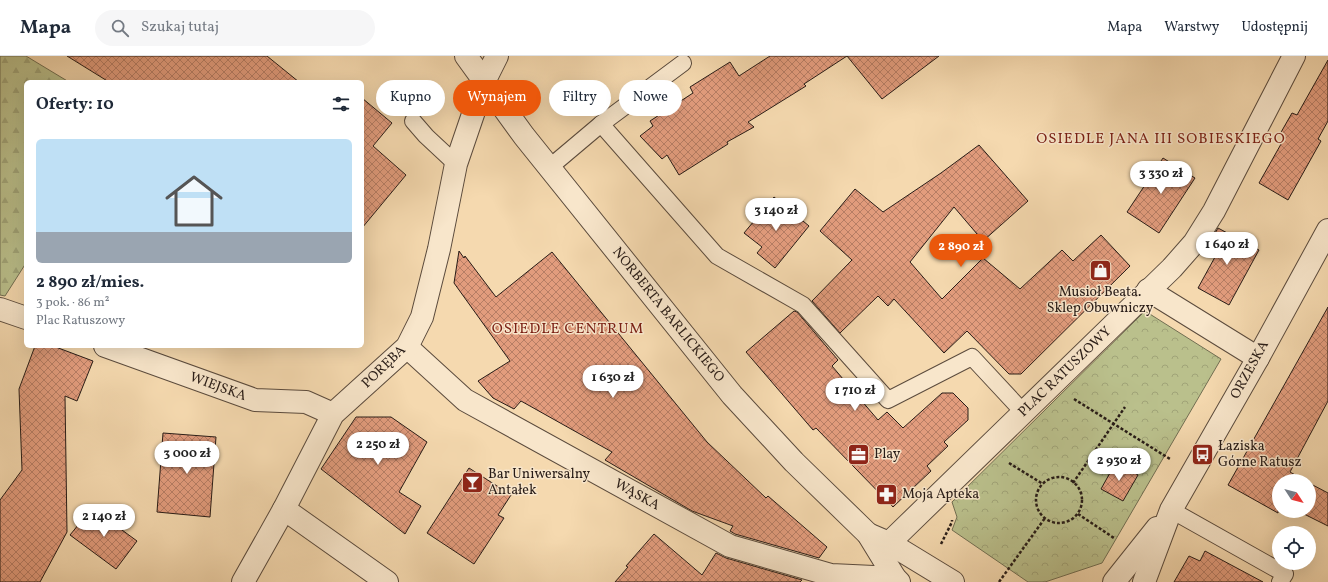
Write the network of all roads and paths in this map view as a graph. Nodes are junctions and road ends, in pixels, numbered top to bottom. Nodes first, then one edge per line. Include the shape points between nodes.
1 (466, 56) edge
2 (497, 56) edge
3 (1294, 56) edge
4 (683, 63) dead end
5 (483, 80) edge
6 (485, 80) edge
7 (472, 116) edge
8 (509, 116) edge
9 (413, 121) dead end
10 (601, 124) junction
11 (456, 164) junction
12 (550, 167) junction
13 (1328, 230) edge
14 (1148, 290) junction
15 (0, 309) edge
16 (24, 317) edge
17 (407, 347) junction
18 (111, 348) edge
19 (1258, 358) junction
20 (1074, 399) dead end
21 (1125, 407) dead end
22 (1024, 413) junction
23 (334, 414) junction
24 (1114, 423) junction
25 (1170, 459) dead end
26 (1007, 461) dead end
27 (1073, 483) junction
28 (1043, 484) junction
29 (284, 509) junction
30 (1171, 510) junction
31 (1078, 514) junction
32 (1045, 518) junction
33 (868, 534) junction
34 (1115, 539) dead end
35 (889, 543) junction
36 (897, 580) edge
37 (243, 582) edge
38 (387, 582) edge
39 (953, 582) edge
40 (998, 582) edge
41 (1114, 582) edge
42 (1144, 582) edge
43 (1280, 582) edge

1 - 5 street, NORBERTA BARLICKIEGO
2 - 6 street, PORĘBA
3 - 14 street, PLAC RATUSZOWY via 1214,211 1194,242 1172,268
4 - 10 lane
7 - 11 street, PORĘBA
8 - 12 street, NORBERTA BARLICKIEGO
9 - 11 lane
10 - 12 lane
10 - 22 lane via 717,256 803,305 888,400 972,356
11 - 17 street, PORĘBA via 422,317
12 - 33 street, NORBERTA BARLICKIEGO via 732,395 794,462
13 - 19 street, ORZESKA
14 - 19 street
14 - 22 street, PLAC RATUSZOWY
15 - 16 street
17 - 23 street, PORĘBA
17 - 36 street, WĄSKA via 465,400 730,546 831,575
18 - 23 street, WIEJSKA via 255,400 306,402
19 - 30 street, ORZESKA
20 - 24 path
21 - 24 path
22 - 35 street, PLAC RATUSZOWY
23 - 29 street, PORĘBA
24 - 25 path
24 - 27 path
26 - 28 path
27 - 28 path via 1064,478 1056,478
27 - 31 path via 1082,500
28 - 32 path via 1038,490 1037,506
29 - 37 street, PORĘBA
29 - 38 street
30 - 41 street, ORZESKA
30 - 42 street, ORZESKA
30 - 43 lane via 1285,574
31 - 32 path via 1073,519 1059,523
31 - 34 path
32 - 40 path
33 - 35 street, NORBERTA BARLICKIEGO
33 - 36 street, NORBERTA BARLICKIEGO
35 - 39 street, NORBERTA BARLICKIEGO

